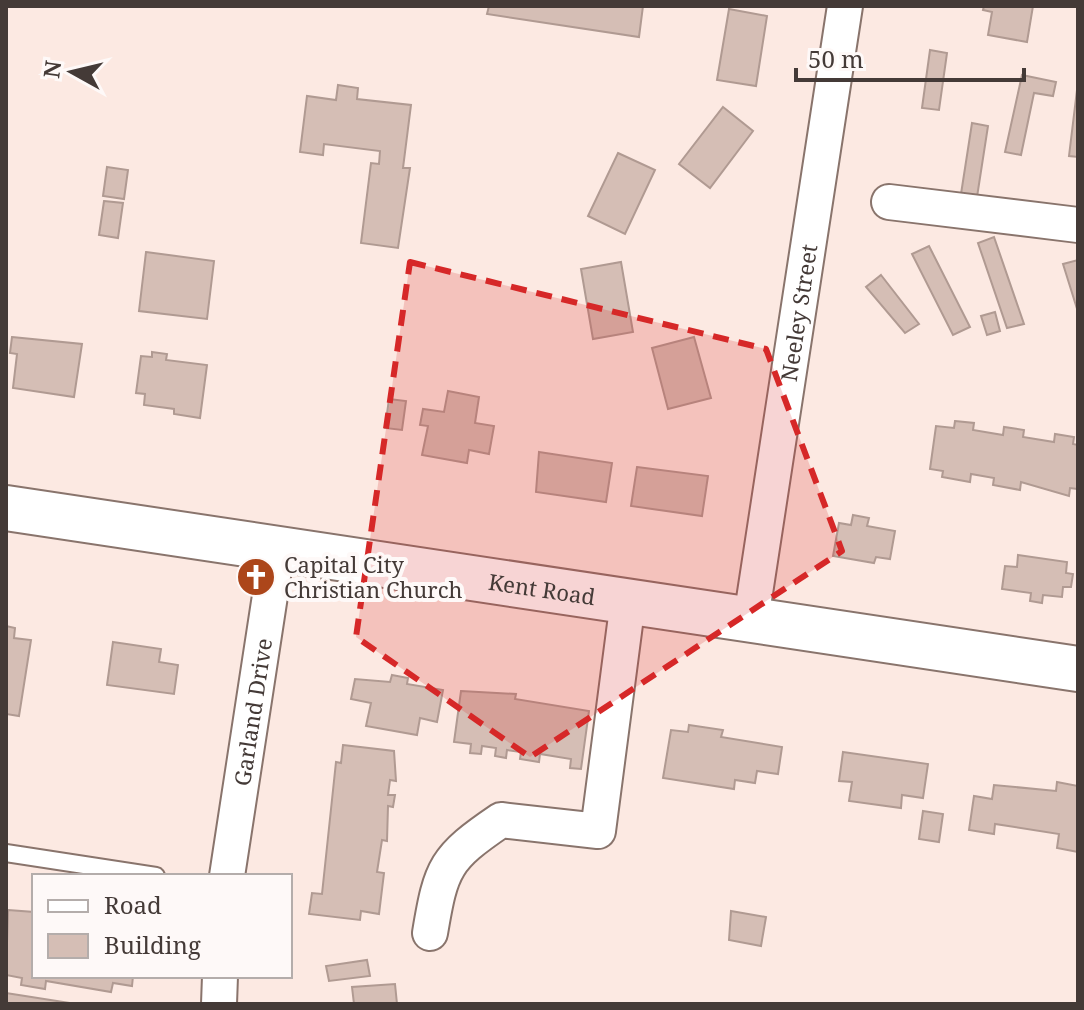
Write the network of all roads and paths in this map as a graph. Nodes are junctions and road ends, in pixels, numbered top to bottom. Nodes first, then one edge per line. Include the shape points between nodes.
1 (845, 6) edge
2 (889, 202) dead end
3 (1078, 225) edge
4 (6, 508) edge
5 (277, 550) junction
6 (628, 601) junction
7 (751, 619) junction
8 (1078, 669) edge
9 (6, 853) edge
10 (143, 874) edge
11 (227, 874) edge
12 (430, 933) dead end
13 (220, 978) edge
14 (219, 1004) edge

1 - 7 street, Neeley Street
2 - 3 street
4 - 5 street, Kent Road
5 - 6 street, Kent Road
5 - 11 street, Garland Drive
6 - 7 street, Kent Road
6 - 12 street via 598,831 501,820 463,846 438,881
7 - 8 street, Kent Road
9 - 10 lane
13 - 14 street

